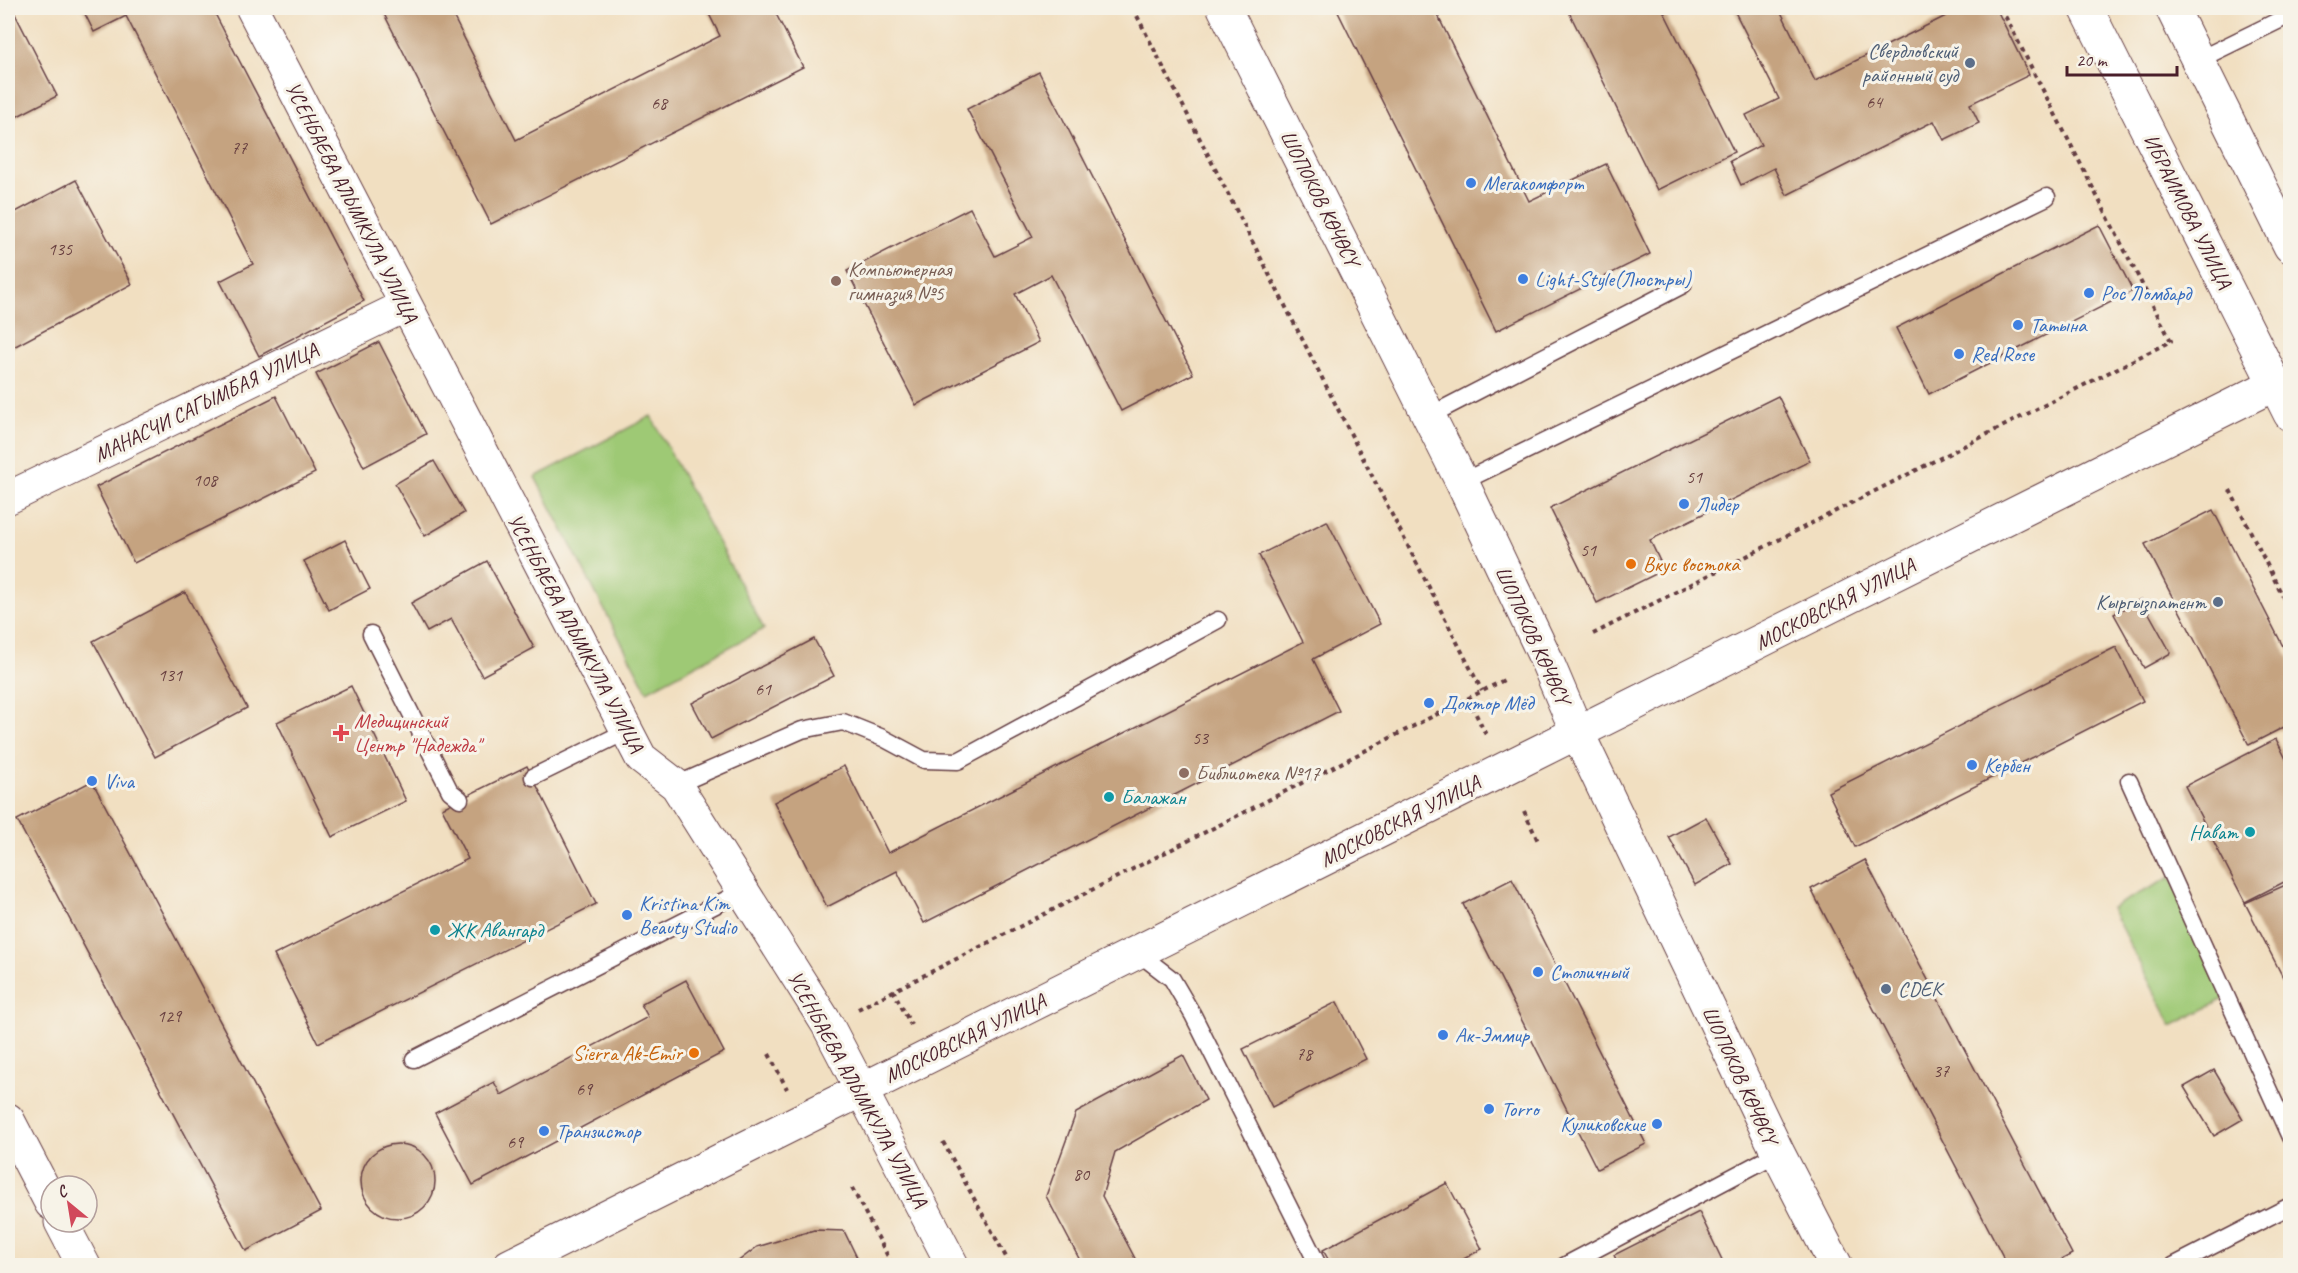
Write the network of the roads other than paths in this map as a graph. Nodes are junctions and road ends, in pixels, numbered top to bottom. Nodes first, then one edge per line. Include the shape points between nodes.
1 (252, 8) edge
2 (1224, 8) edge
3 (2086, 8) edge
4 (2172, 8) edge
5 (2290, 15) edge
6 (2198, 60) junction
7 (2047, 197) dead end
8 (2290, 246) edge
9 (1683, 285) dead end
10 (405, 306) junction
11 (2283, 380) edge
12 (2290, 414) edge
13 (1429, 416) junction
14 (1462, 483) junction
15 (8, 498) edge
16 (1218, 620) dead end
17 (371, 634) dead end
18 (627, 731) junction
19 (1577, 732) junction
20 (533, 777) dead end
21 (2130, 781) dead end
22 (676, 784) junction
23 (460, 799) dead end
24 (743, 891) junction
25 (1137, 952) junction
26 (414, 1059) dead end
27 (861, 1089) junction
28 (8, 1120) edge
29 (2290, 1137) edge
30 (1778, 1153) junction
31 (39, 1180) edge
32 (2290, 1206) edge
33 (67, 1234) edge
34 (1317, 1263) dead end
35 (84, 1266) edge
36 (509, 1266) edge
37 (953, 1266) edge
38 (1564, 1266) edge
39 (1836, 1266) edge
40 (2173, 1266) edge

1 - 10 street, УСЕНБАЕВА АЛЫМКУЛА УЛИЦА
2 - 13 main road, ШОПОКОВ КӨЧӨСҮ
3 - 11 main road, ИБРАИМОВА УЛИЦА
4 - 6 main road
5 - 6 lane
6 - 8 main road
7 - 14 lane
9 - 13 lane
10 - 15 street, МАНАСЧИ САГЫМБАЯ УЛИЦА
10 - 18 street, УСЕНБАЕВА АЛЫМКУЛА УЛИЦА
11 - 12 main road, ИБРАИМОВА УЛИЦА
11 - 19 main road, МОСКОВСКАЯ УЛИЦА
13 - 14 main road, ШОПОКОВ КӨЧӨСҮ
14 - 19 main road, ШОПОКОВ КӨЧӨСҮ
16 - 22 lane via 958,760 924,760 843,723 802,730
17 - 23 lane via 450,791
18 - 20 lane
18 - 22 street, УСЕНБАЕВА АЛЫМКУЛА УЛИЦА via 641,758
19 - 25 main road, МОСКОВСКАЯ УЛИЦА
19 - 30 main road, ШОПОКОВ КӨЧӨСҮ
21 - 29 lane
22 - 24 street, УСЕНБАЕВА АЛЫМКУЛА УЛИЦА
24 - 26 lane
24 - 27 street, УСЕНБАЕВА АЛЫМКУЛА УЛИЦА via 827,1024
25 - 27 main road, МОСКОВСКАЯ УЛИЦА
25 - 34 lane via 1172,980 1188,1006
27 - 36 main road, МОСКОВСКАЯ УЛИЦА
27 - 37 street, УСЕНБАЕВА АЛЫМКУЛА УЛИЦА
28 - 31 main road
30 - 38 lane
30 - 39 main road, ШОПОКОВ КӨЧӨСҮ
32 - 40 lane
33 - 35 main road

